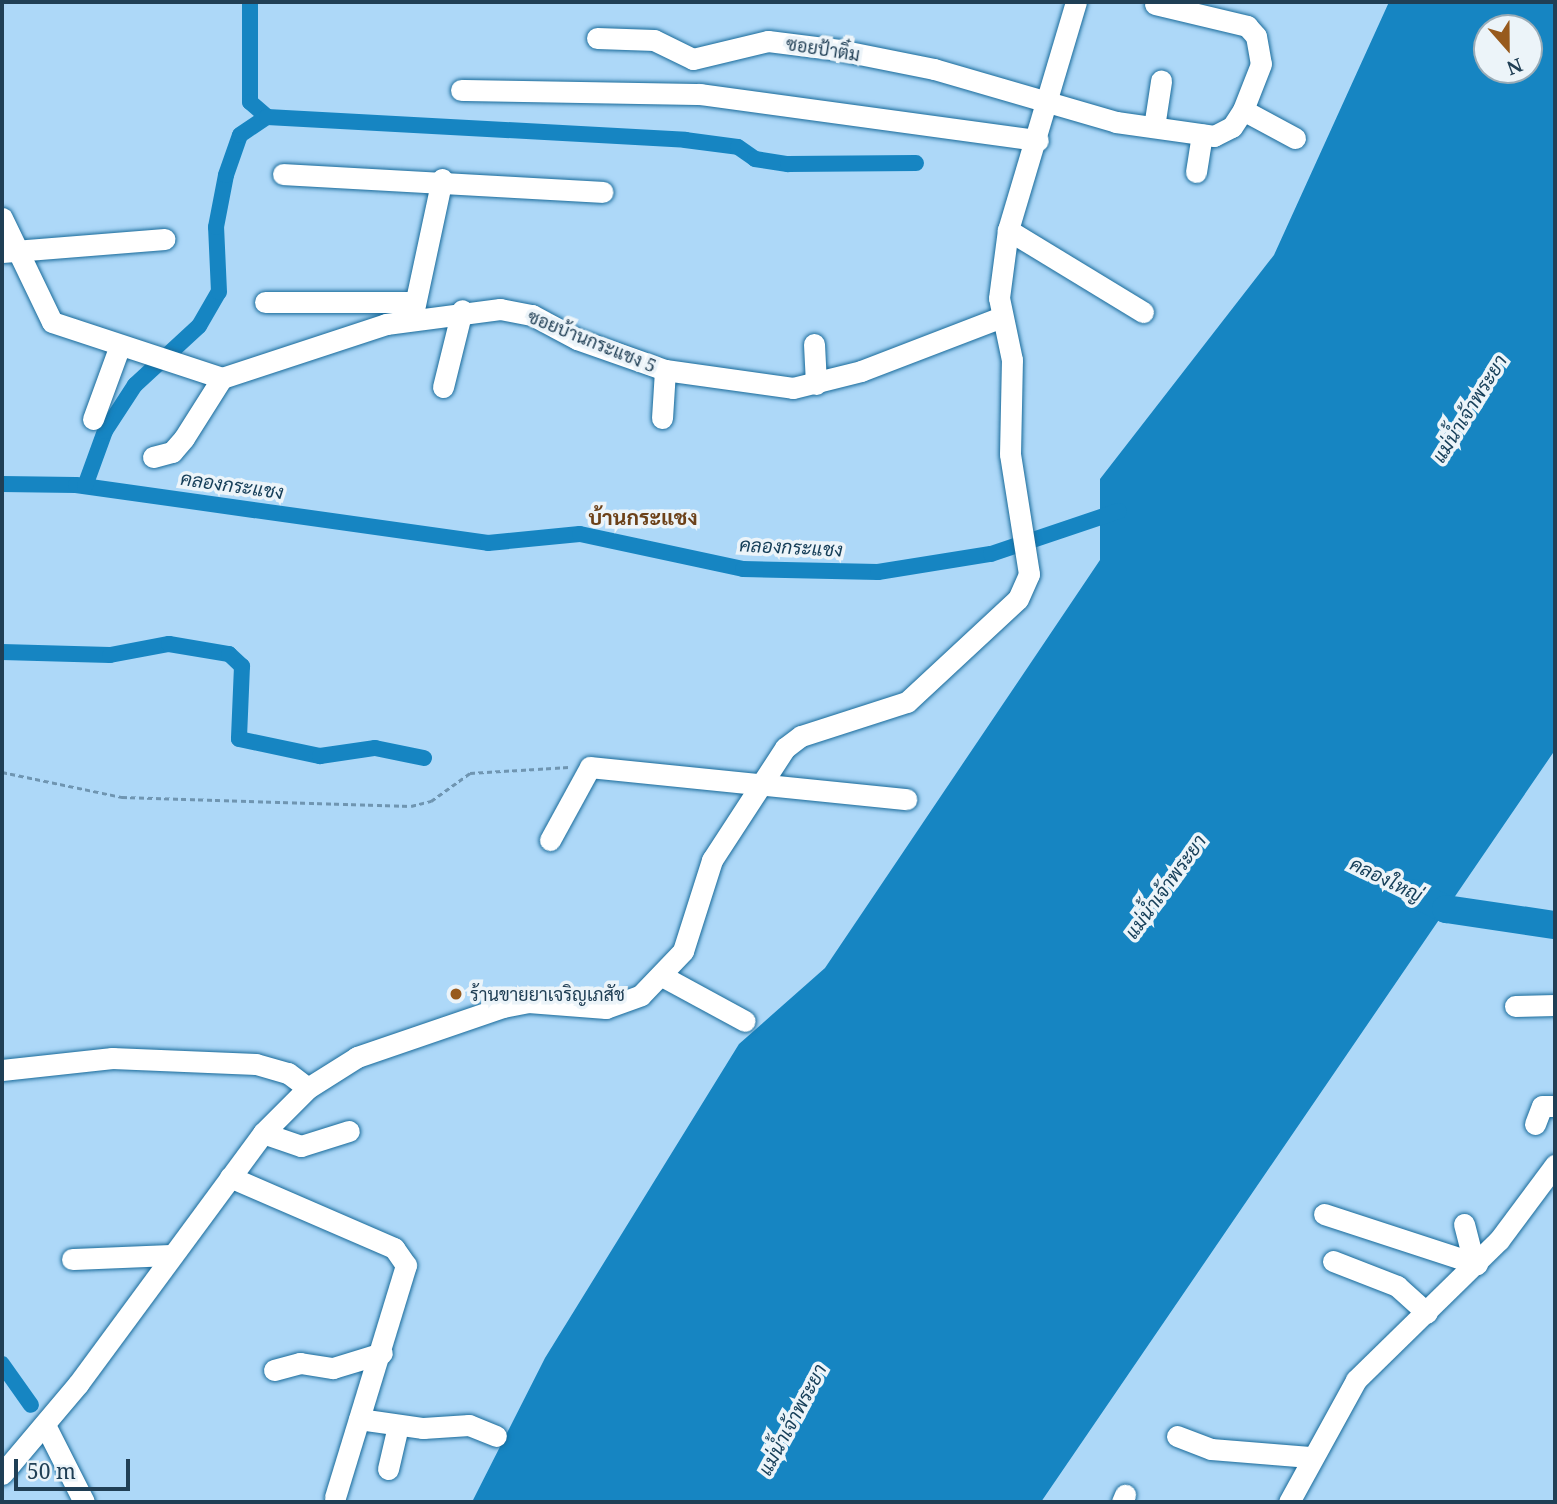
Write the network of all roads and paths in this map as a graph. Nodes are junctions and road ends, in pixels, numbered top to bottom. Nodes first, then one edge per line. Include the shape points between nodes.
1 (1076, 2) edge
2 (1155, 4) dead end
3 (597, 38) dead end
4 (1161, 81) dead end
5 (461, 90) dead end
6 (1049, 104) junction
7 (1243, 110) junction
8 (1154, 127) junction
9 (1202, 134) junction
10 (1295, 138) dead end
11 (1038, 141) junction
12 (1196, 172) dead end
13 (282, 174) dead end
14 (442, 180) junction
15 (603, 192) dead end
16 (2, 218) edge
17 (1008, 230) junction
18 (164, 239) dead end
19 (10, 250) edge
20 (265, 302) dead end
21 (462, 310) junction
22 (414, 311) junction
23 (1143, 312) dead end
24 (1002, 317) junction
25 (814, 344) dead end
26 (119, 348) junction
27 (665, 370) junction
28 (222, 378) junction
29 (816, 384) junction
30 (443, 387) dead end
31 (662, 418) dead end
32 (93, 419) dead end
33 (153, 457) dead end
34 (590, 767) junction
35 (2, 772) edge
36 (763, 781) junction
37 (905, 799) dead end
38 (550, 840) dead end
39 (662, 976) junction
40 (1555, 1005) edge
41 (1515, 1006) dead end
42 (745, 1021) dead end
43 (2, 1070) edge
44 (308, 1088) junction
45 (1555, 1106) edge
46 (1535, 1124) dead end
47 (349, 1131) dead end
48 (263, 1133) junction
49 (1555, 1165) edge
50 (230, 1177) junction
51 (1324, 1214) dead end
52 (1464, 1224) dead end
53 (172, 1255) junction
54 (72, 1259) dead end
55 (1333, 1261) dead end
56 (1475, 1264) junction
57 (1427, 1313) junction
58 (382, 1353) junction
59 (274, 1370) dead end
60 (359, 1419) junction
61 (398, 1426) junction
62 (43, 1427) junction
63 (496, 1436) dead end
64 (1177, 1436) dead end
65 (1310, 1457) junction
66 (4, 1468) edge
67 (388, 1469) dead end
68 (335, 1497) dead end
69 (84, 1502) edge
70 (1289, 1502) edge

1 - 6 street
2 - 7 street via 1247,26 1256,36 1261,64
3 - 6 street, ซอยป้าติ๋ม via 654,40 693,59 768,41 839,50 934,69
4 - 8 street
5 - 11 street via 700,94
6 - 8 street, ซอยป้าติ๋ม
6 - 11 street
7 - 9 street via 1225,133
7 - 10 street
8 - 9 street, ซอยป้าติ๋ม
9 - 12 street
11 - 17 street
13 - 14 street
14 - 15 street
14 - 22 street
16 - 19 street
17 - 23 street
17 - 24 street
18 - 19 street
19 - 26 street via 52,322
20 - 22 street
21 - 22 street, ซอยบ้านกระแชง 5
21 - 27 street, ซอยบ้านกระแชง 5 via 532,314 577,339
21 - 30 street
22 - 28 street, ซอยบ้านกระแชง 5
24 - 29 street, ซอยบ้านกระแชง 5
24 - 36 street via 1012,360 1009,435 1030,573 1018,599 931,684 875,717 801,736
25 - 29 street
26 - 28 street
26 - 32 street
27 - 29 street, ซอยบ้านกระแชง 5 via 761,388
27 - 31 street
28 - 33 street via 172,452
34 - 35 path via 470,773 430,802 411,806 122,797
34 - 36 street
34 - 38 street
36 - 37 street via 809,794
36 - 39 street via 715,853 691,935
39 - 42 street
39 - 44 street via 627,1004 528,1002 491,1011 357,1057
40 - 41 street
43 - 44 street via 112,1058 243,1063 276,1068
44 - 48 street
45 - 46 street via 1542,1106
47 - 48 street via 301,1146
48 - 50 street
49 - 56 street
50 - 53 street
50 - 58 street via 403,1256 403,1287
51 - 56 street
52 - 56 street
53 - 54 street
53 - 62 street
55 - 57 street via 1397,1286
56 - 57 street
57 - 65 street via 1356,1380
58 - 59 street via 333,1367 300,1363
58 - 60 street
60 - 61 street
60 - 68 street
61 - 63 street via 457,1424
61 - 67 street
62 - 66 street via 26,1451
62 - 69 street
64 - 65 street via 1211,1449
65 - 70 street

